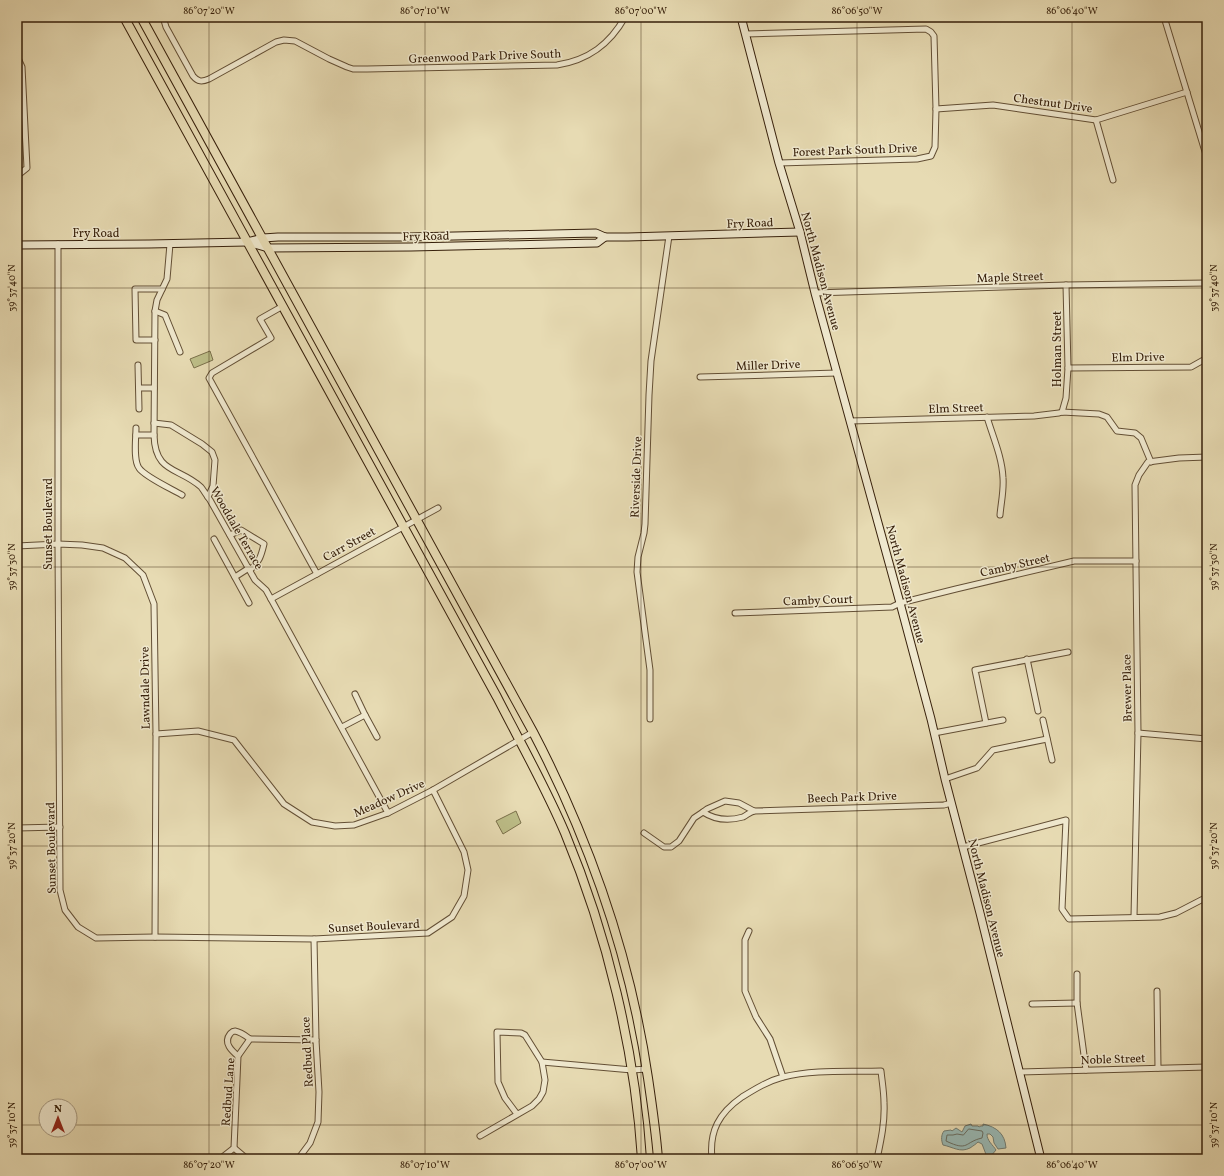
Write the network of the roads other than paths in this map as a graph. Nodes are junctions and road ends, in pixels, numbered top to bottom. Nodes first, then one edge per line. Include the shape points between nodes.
1 (124, 17) edge
2 (141, 17) edge
3 (163, 17) edge
4 (625, 17) edge
5 (741, 17) edge
6 (1164, 17) edge
7 (746, 34) junction
8 (17, 56) edge
9 (1187, 92) junction
10 (24, 97) junction
11 (17, 98) edge
12 (936, 109) junction
13 (1096, 120) junction
14 (1207, 158) edge
15 (779, 163) junction
16 (17, 176) edge
17 (1113, 180) dead end
18 (800, 232) junction
19 (669, 236) junction
20 (605, 237) junction
21 (263, 238) junction
22 (247, 242) junction
23 (58, 244) junction
24 (170, 244) junction
25 (17, 245) edge
26 (268, 248) junction
27 (1207, 283) edge
28 (1066, 285) junction
29 (162, 289) junction
30 (815, 293) junction
31 (282, 306) junction
32 (155, 311) junction
33 (155, 340) junction
34 (180, 352) dead end
35 (1207, 358) edge
36 (138, 365) dead end
37 (1068, 368) junction
38 (837, 373) junction
39 (700, 377) dead end
40 (139, 388) junction
41 (154, 388) junction
42 (139, 409) dead end
43 (1062, 412) junction
44 (987, 417) junction
45 (850, 421) junction
46 (154, 423) junction
47 (136, 428) dead end
48 (136, 435) junction
49 (154, 435) junction
50 (1207, 457) edge
51 (1149, 462) junction
52 (182, 494) dead end
53 (208, 497) junction
54 (438, 508) dead end
55 (1000, 515) dead end
56 (416, 519) junction
57 (403, 526) junction
58 (230, 535) junction
59 (214, 539) dead end
60 (58, 544) junction
61 (17, 546) edge
62 (1136, 561) junction
63 (249, 569) junction
64 (317, 574) junction
65 (235, 577) junction
66 (271, 599) junction
67 (249, 603) dead end
68 (900, 603) junction
69 (735, 613) dead end
70 (1068, 652) dead end
71 (1027, 659) junction
72 (355, 694) dead end
73 (1038, 711) dead end
74 (365, 715) junction
75 (650, 719) dead end
76 (1003, 720) dead end
77 (1043, 720) dead end
78 (986, 723) junction
79 (342, 728) junction
80 (533, 732) junction
81 (934, 733) junction
82 (1138, 733) junction
83 (156, 734) junction
84 (377, 737) dead end
85 (1047, 739) junction
86 (1207, 739) edge
87 (519, 740) junction
88 (1052, 760) dead end
89 (945, 779) junction
90 (433, 790) junction
91 (951, 803) junction
92 (754, 811) junction
93 (703, 812) junction
94 (388, 813) junction
95 (60, 827) junction
96 (17, 828) edge
97 (644, 833) dead end
98 (963, 848) junction
99 (1207, 896) edge
100 (1134, 917) junction
101 (749, 931) dead end
102 (155, 937) junction
103 (314, 939) junction
104 (1078, 974) dead end
105 (1157, 991) dead end
106 (1077, 1003) junction
107 (1032, 1004) dead end
108 (250, 1039) junction
109 (316, 1040) junction
110 (238, 1056) junction
111 (542, 1062) junction
112 (1207, 1067) edge
113 (1158, 1068) junction
114 (647, 1069) junction
115 (632, 1070) junction
116 (1086, 1070) junction
117 (1020, 1072) junction
118 (783, 1077) junction
119 (517, 1114) junction
120 (480, 1136) dead end
121 (234, 1148) junction
122 (220, 1159) edge
123 (247, 1159) edge
124 (298, 1159) edge
125 (642, 1159) edge
126 (658, 1159) edge
127 (711, 1159) edge
128 (877, 1159) edge
129 (1041, 1159) edge

1 - 22 main road
2 - 21 main road
3 - 4 street, Greenwood Park Drive South via 173,41 197,81 209,79 281,41 295,41 347,67 359,69 566,64 584,58 600,48 618,29
5 - 7 main road, North Madison Avenue
6 - 9 street
7 - 12 street via 926,29 934,36
7 - 15 main road, North Madison Avenue
8 - 10 street via 22,67
9 - 13 street, Chestnut Drive
9 - 14 street
10 - 11 street
10 - 16 street via 27,168
12 - 13 street, Chestnut Drive via 993,105
12 - 15 street, Forest Park South Drive via 935,147 931,156 912,159
13 - 17 street
15 - 18 main road, North Madison Avenue
18 - 19 main road, Fry Road
18 - 30 main road, North Madison Avenue
19 - 20 main road, Fry Road
19 - 75 street, Riverside Drive via 651,362 645,524 637,572 650,670
20 - 21 main road, Fry Road via 596,233
20 - 26 main road, Fry Road via 597,243
21 - 22 main road, Fry Road
21 - 26 main road
22 - 24 main road, Fry Road
22 - 26 main road, Fry Road
22 - 31 main road
23 - 24 main road, Fry Road
23 - 25 main road, Fry Road
23 - 60 street, Sunset Boulevard
24 - 29 street, Wooddale Terrace via 167,279
26 - 56 main road
27 - 28 street, Maple Street
28 - 30 street, Maple Street
28 - 37 street, Holman Street
29 - 32 street, Wooddale Terrace
29 - 33 street via 135,288 136,340
30 - 38 main road, North Madison Avenue
31 - 57 main road
31 - 64 street via 260,319 271,338 212,373 209,378
32 - 33 street, Wooddale Terrace
32 - 34 street via 165,315
33 - 41 street, Wooddale Terrace
35 - 37 street, Elm Drive via 1191,367
36 - 40 street
37 - 43 street, Holman Street via 1066,398
38 - 39 street, Miller Drive
38 - 45 main road, North Madison Avenue
40 - 41 street
40 - 42 street
41 - 46 street, Wooddale Terrace
43 - 44 street, Elm Street via 1034,416
43 - 51 street, Elm Street via 1107,416 1117,431 1135,433 1141,438
44 - 45 street, Elm Street
44 - 55 street via 1003,471
45 - 68 main road, North Madison Avenue
46 - 49 street, Wooddale Terrace
46 - 53 street via 171,425 212,452 215,460 213,486
47 - 48 street
48 - 49 street
48 - 52 street via 136,458 139,468
49 - 53 street, Wooddale Terrace via 160,460 170,469 191,480
50 - 51 street
51 - 62 street, Brewer Place via 1135,485
53 - 58 street, Wooddale Terrace
54 - 56 street, Carr Street
56 - 57 street, Carr Street
56 - 80 main road
57 - 64 street, Carr Street
57 - 87 main road
58 - 63 street, Wooddale Terrace
58 - 63 street via 241,530 264,544 258,563
59 - 65 street
60 - 61 street, Lawndale Drive
60 - 83 street, Lawndale Drive via 103,548 125,558 143,575 154,604
60 - 95 street, Sunset Boulevard
62 - 68 street, Camby Street via 1074,561
62 - 82 street, Brewer Place
63 - 65 street
63 - 66 street, Wooddale Terrace
64 - 66 street, Carr Street
65 - 67 street
66 - 79 street, Wooddale Terrace
68 - 69 street, Camby Court via 892,607
68 - 81 main road, North Madison Avenue
70 - 71 street
71 - 73 street
71 - 78 street via 975,670
72 - 74 street
74 - 79 street
74 - 84 street
76 - 78 street
77 - 85 street
78 - 81 street
79 - 94 street, Wooddale Terrace
80 - 87 street, Meadow Drive
80 - 114 main road via 580,832 615,928 627,971
81 - 89 main road, North Madison Avenue
82 - 86 street
82 - 100 street, Brewer Place
83 - 94 street, Meadow Drive via 198,731 234,740 284,804 312,822 335,826 354,825
83 - 102 street, Lawndale Drive
85 - 88 street
85 - 89 street via 993,750 977,768
87 - 90 street, Meadow Drive
87 - 115 main road via 569,844 584,885 615,987
89 - 91 main road, North Madison Avenue
90 - 94 street, Meadow Drive
90 - 103 street, Sunset Boulevard via 464,852 468,870 464,896 452,917 428,933
91 - 92 street, Beech Park Drive
91 - 98 main road, North Madison Avenue
92 - 93 street, Beech Park Drive via 732,820 719,819
92 - 93 street, Beech Park Drive via 739,803 725,801
93 - 97 street, Beech Park Drive via 694,818 679,840 670,847 664,848
95 - 96 street
95 - 102 street, Sunset Boulevard via 60,890 65,910 78,927 96,938
98 - 100 street via 1066,820 1062,909 1069,919
98 - 117 main road, North Madison Avenue
99 - 100 street via 1176,913 1160,918
101 - 118 street via 745,940 745,991 756,1017 770,1039
102 - 103 street, Sunset Boulevard
103 - 109 street, Redbud Place
104 - 106 street
105 - 113 street
106 - 107 street
106 - 116 street
108 - 109 street
108 - 110 street, Redbud Lane
108 - 110 street via 236,1031 228,1036 230,1049
109 - 124 street, Redbud Place via 318,1122 310,1142
110 - 121 street, Redbud Lane
111 - 115 street
111 - 119 street via 544,1092 532,1106
111 - 119 street via 525,1034 497,1032 498,1082 505,1098
112 - 113 street, Noble Street
113 - 116 street, Noble Street
114 - 115 street
114 - 126 main road
115 - 125 main road via 636,1087
116 - 117 street, Noble Street
117 - 129 main road, North Madison Avenue
118 - 127 street via 762,1085 728,1108 718,1120 712,1134
118 - 128 street via 807,1073 881,1071 884,1114
119 - 120 street
121 - 122 street
121 - 123 street

